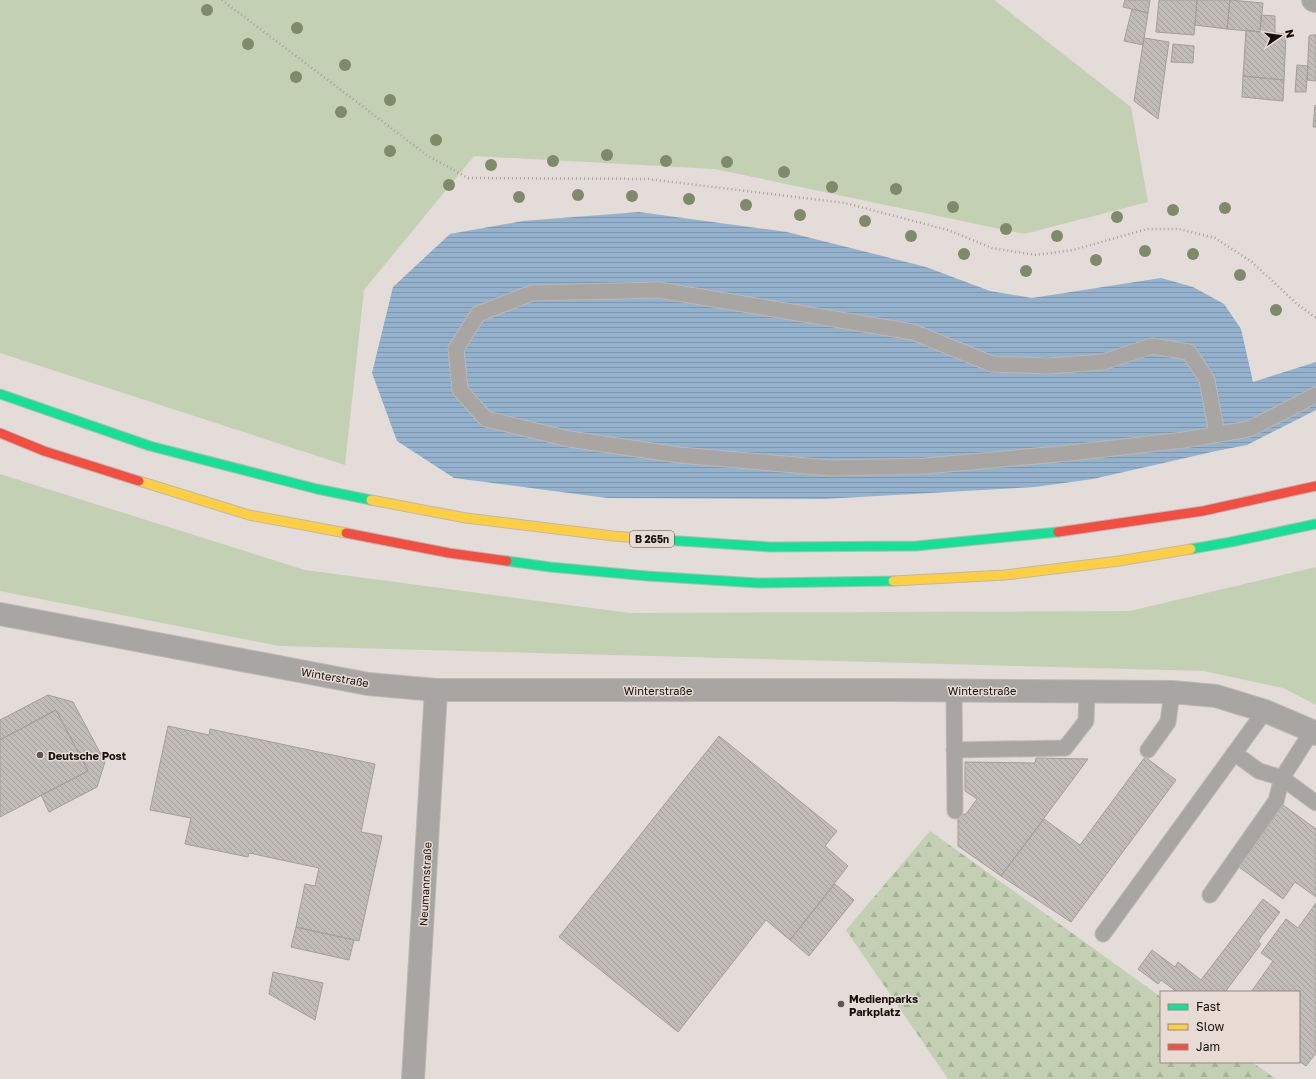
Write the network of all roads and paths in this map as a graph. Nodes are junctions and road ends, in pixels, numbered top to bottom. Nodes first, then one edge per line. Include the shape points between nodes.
1 (222, 0) edge
2 (1313, 0) edge
3 (1316, 1) edge
4 (1316, 318) edge
5 (0, 394) edge
6 (1316, 395) edge
7 (0, 433) edge
8 (1217, 434) junction
9 (1316, 486) edge
10 (1316, 524) edge
11 (0, 614) edge
12 (436, 690) junction
13 (954, 690) junction
14 (1087, 691) junction
15 (1172, 692) junction
16 (1265, 711) junction
17 (1314, 732) edge
18 (954, 750) junction
19 (1148, 750) dead end
20 (1234, 753) junction
21 (1282, 778) junction
22 (1316, 803) edge
23 (955, 811) dead end
24 (1210, 895) dead end
25 (1103, 934) dead end
26 (413, 1079) edge

1 - 4 path via 428,156 468,178 648,179 846,203 948,230 992,248 1036,255 1073,250 1147,228 1179,229 1215,238 1252,262
2 - 3 street
5 - 9 main road, B 265n via 150,446 317,489 466,518 613,536 771,547 916,546 1073,531 1203,511
6 - 8 lane via 1249,429
7 - 10 main road via 44,451 249,515 449,553 550,567 647,576 758,582 892,581 1005,575 1126,560
8 - 8 lane via 1078,452 925,466 830,468 679,455 569,440 486,419 460,390 456,348 478,314 532,293 659,290 913,332 992,364 1048,366 1103,362 1152,346 1189,352 1207,380
11 - 12 street, Winterstraße via 368,684
12 - 13 street, Winterstraße
12 - 26 street, Neumannstraße
13 - 14 street, Winterstraße
13 - 18 lane
14 - 15 street, Winterstraße
14 - 18 lane via 1086,722 1065,748
15 - 16 street, Winterstraße via 1216,696
15 - 19 lane via 1168,722
16 - 17 street, Winterstraße
16 - 20 lane
17 - 21 lane
18 - 23 lane
20 - 21 lane via 1260,771
20 - 25 lane
21 - 22 lane
21 - 24 lane via 1276,801

